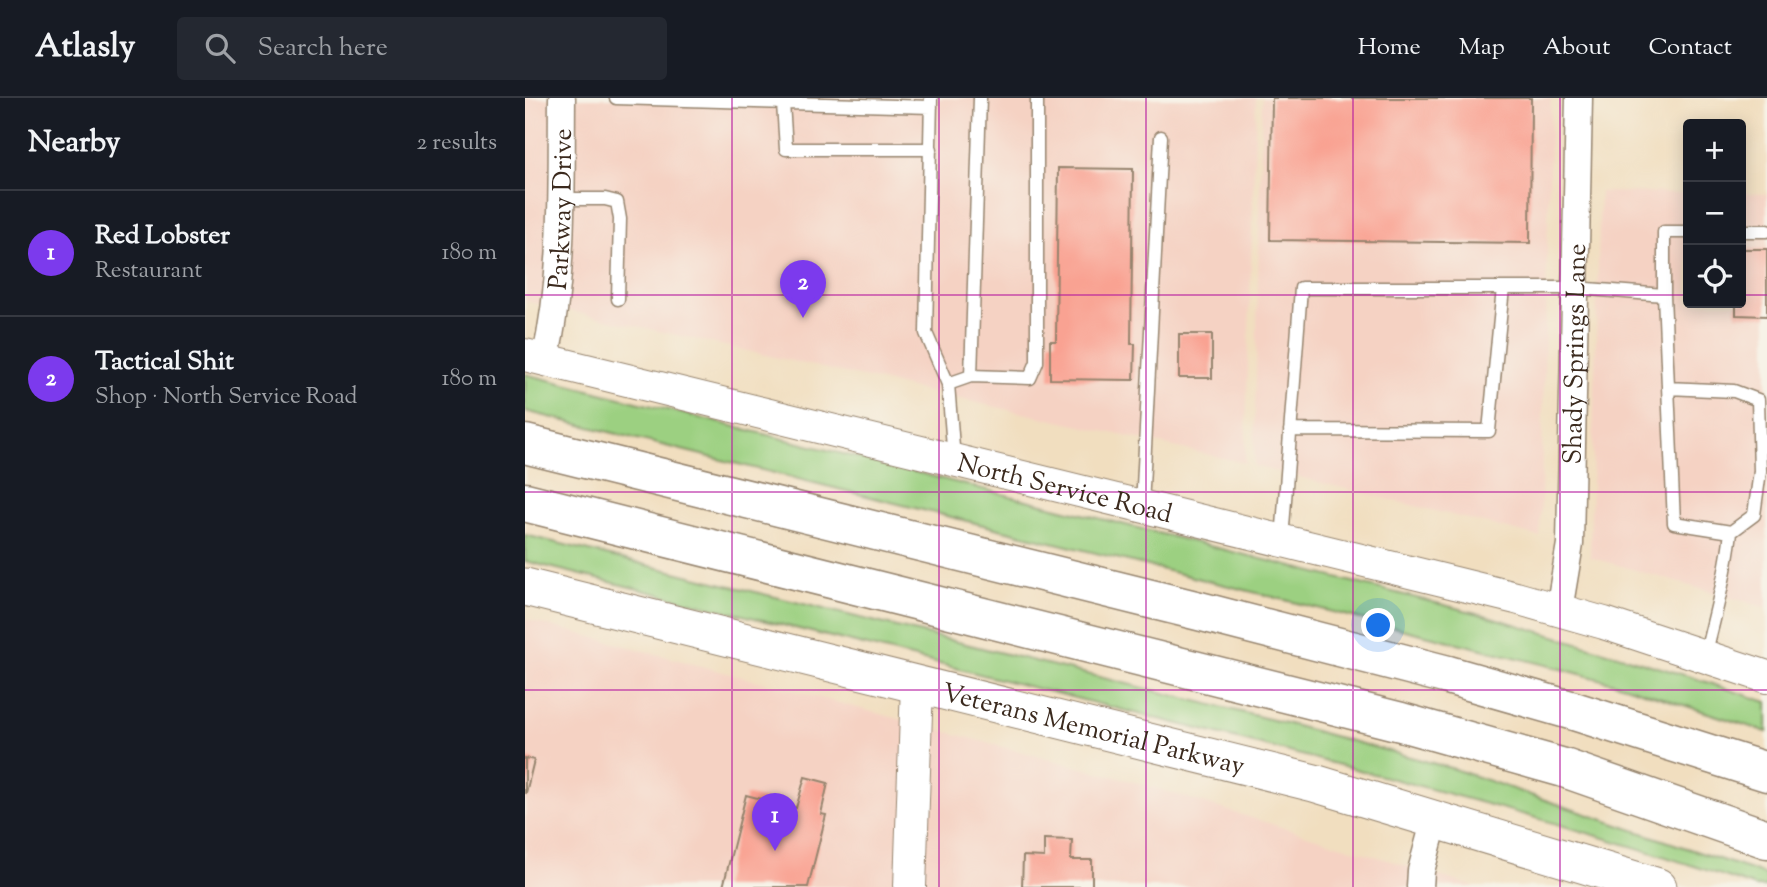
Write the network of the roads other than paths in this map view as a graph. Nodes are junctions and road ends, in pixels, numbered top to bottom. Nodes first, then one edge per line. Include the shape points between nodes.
1 (562, 98) edge
2 (616, 98) edge
3 (980, 98) edge
4 (1037, 98) edge
5 (1579, 98) edge
6 (862, 101) edge
7 (931, 102) edge
8 (783, 103) junction
9 (1161, 137) dead end
10 (931, 149) junction
11 (561, 199) junction
12 (1767, 231) edge
13 (1683, 232) edge
14 (1746, 232) edge
15 (1503, 288) junction
16 (1575, 288) junction
17 (1664, 295) junction
18 (618, 299) dead end
19 (535, 357) edge
20 (971, 376) junction
21 (949, 384) junction
22 (1668, 388) junction
23 (1290, 430) junction
24 (525, 444) edge
25 (954, 460) junction
26 (525, 502) edge
27 (1142, 506) junction
28 (1731, 532) junction
29 (1282, 540) junction
30 (525, 587) edge
31 (1559, 610) junction
32 (1705, 656) junction
33 (1767, 677) edge
34 (917, 684) junction
35 (1767, 772) edge
36 (1435, 819) junction
37 (1767, 839) edge
38 (910, 887) edge
39 (1420, 887) edge
40 (1658, 887) edge

1 - 11 street, Parkway Drive
2 - 8 lane
3 - 20 lane
4 - 20 lane via 1037,362 1030,378
5 - 16 street, Shady Springs Lane
6 - 7 lane
6 - 8 lane
7 - 10 lane
8 - 10 lane via 786,149
9 - 27 lane
10 - 21 lane via 926,333
11 - 18 lane via 617,202
11 - 19 street, Parkway Drive via 553,324
12 - 14 lane
13 - 17 lane via 1664,232
15 - 16 lane
15 - 23 lane via 1489,431
15 - 23 lane via 1301,288
16 - 17 lane
16 - 31 street, Shady Springs Lane via 1570,544
17 - 22 lane
19 - 25 street, North Service Road
20 - 21 lane
21 - 25 lane
22 - 28 lane via 1674,523
22 - 28 lane via 1734,391 1758,400 1760,471 1753,514
23 - 29 lane
24 - 35 highway via 1448,675
25 - 27 street, North Service Road
26 - 37 highway via 1401,722 1564,768
27 - 29 street, North Service Road
28 - 32 lane
29 - 31 street, North Service Road
30 - 34 main road, Veterans Memorial Parkway
31 - 32 street, North Service Road
32 - 33 street, North Service Road
34 - 36 main road, Veterans Memorial Parkway via 1314,783
34 - 38 street
36 - 39 street
36 - 40 main road, Veterans Memorial Parkway

